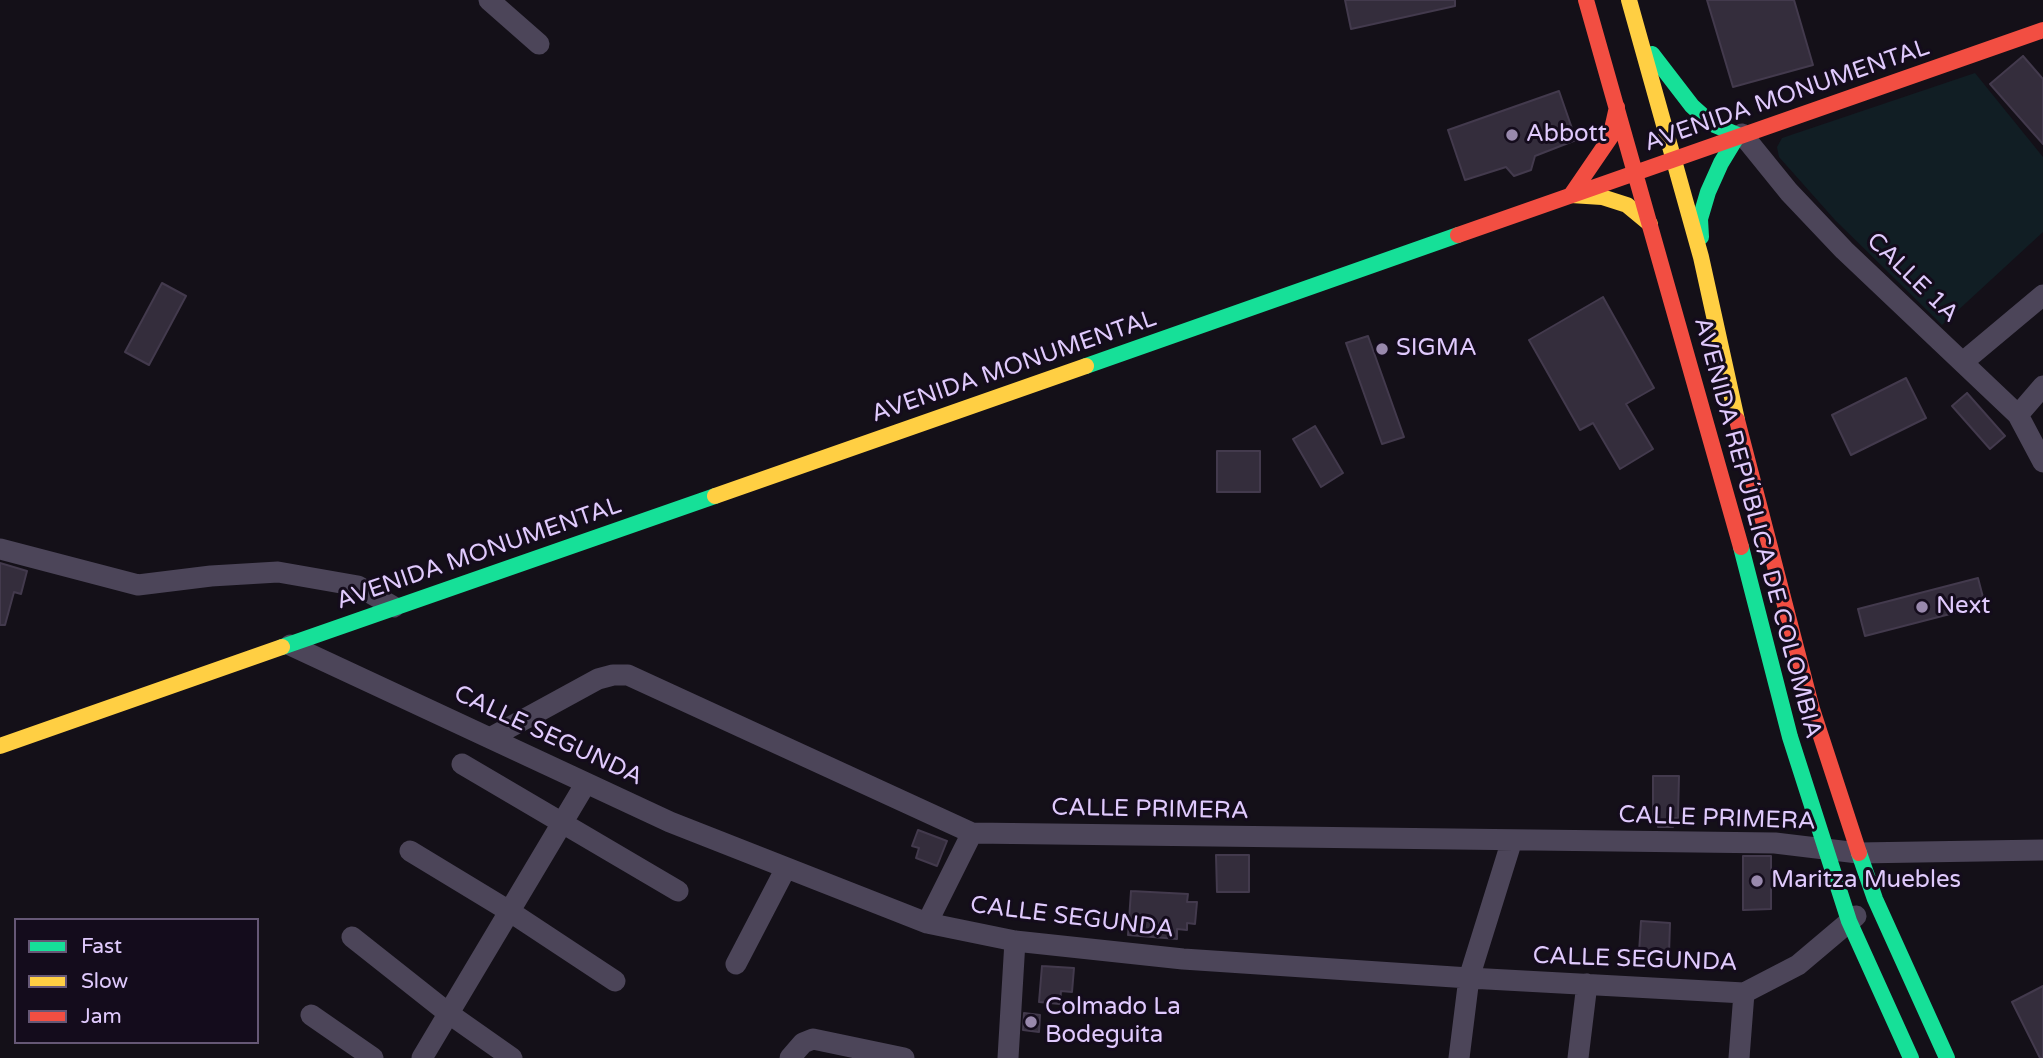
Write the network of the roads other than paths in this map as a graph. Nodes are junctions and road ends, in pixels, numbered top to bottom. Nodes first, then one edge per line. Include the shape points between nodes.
1 (489, 0) edge
2 (1586, 0) edge
3 (1629, 0) edge
4 (2043, 30) edge
5 (1640, 33) junction
6 (539, 44) dead end
7 (1617, 107) junction
8 (1740, 134) junction
9 (1673, 160) junction
10 (1636, 172) junction
11 (1572, 195) junction
12 (1650, 224) junction
13 (1701, 257) junction
14 (2043, 295) edge
15 (1963, 362) junction
16 (2043, 386) edge
17 (2018, 415) junction
18 (2043, 462) edge
19 (0, 549) edge
20 (394, 607) junction
21 (290, 645) junction
22 (1804, 680) junction
23 (1777, 688) junction
24 (490, 738) junction
25 (0, 746) edge
26 (462, 764) dead end
27 (586, 783) junction
28 (562, 824) junction
29 (972, 833) junction
30 (1512, 840) junction
31 (1825, 849) junction
32 (2043, 850) edge
33 (410, 851) dead end
34 (1858, 853) junction
35 (786, 868) junction
36 (678, 891) dead end
37 (1875, 900) junction
38 (509, 911) junction
39 (1849, 921) junction
40 (927, 923) junction
41 (352, 937) dead end
42 (1016, 941) junction
43 (736, 964) dead end
44 (1469, 978) junction
45 (615, 981) dead end
46 (1587, 984) junction
47 (1744, 993) junction
48 (448, 1013) junction
49 (311, 1015) dead end
50 (1907, 1053) edge
51 (883, 1056) edge
52 (373, 1058) edge
53 (422, 1058) edge
54 (512, 1058) edge
55 (790, 1058) edge
56 (904, 1058) edge
57 (1009, 1058) edge
58 (1459, 1058) edge
59 (1578, 1058) edge
60 (1740, 1058) edge
61 (1947, 1058) edge

1 - 6 street
2 - 7 main road, AVENIDA REPÚBLICA DE COLOMBIA
3 - 5 main road, AVENIDA REPÚBLICA DE COLOMBIA
4 - 8 main road, AVENIDA MONUMENTAL
5 - 8 main road via 1692,106 1712,124
5 - 9 main road, AVENIDA REPÚBLICA DE COLOMBIA
7 - 10 main road, AVENIDA REPÚBLICA DE COLOMBIA
7 - 11 main road via 1610,138
8 - 9 main road, AVENIDA MONUMENTAL
8 - 13 main road via 1708,192 1700,219
8 - 15 street, CALLE 1A via 1844,250
9 - 10 main road, AVENIDA MONUMENTAL
9 - 13 main road, AVENIDA REPÚBLICA DE COLOMBIA
10 - 11 main road, AVENIDA MONUMENTAL
10 - 12 main road, AVENIDA REPÚBLICA DE COLOMBIA
11 - 12 main road via 1627,205
11 - 20 main road, AVENIDA MONUMENTAL
12 - 23 main road, AVENIDA REPÚBLICA DE COLOMBIA
13 - 22 main road, AVENIDA REPÚBLICA DE COLOMBIA via 1730,392
14 - 15 street
15 - 17 street, CALLE 1A
16 - 17 street
17 - 18 street, CALLE 1A
19 - 20 street via 138,585 278,572 358,586
20 - 21 main road, AVENIDA MONUMENTAL
21 - 24 street, CALLE SEGUNDA
21 - 25 main road, AVENIDA MONUMENTAL
22 - 23 main road
22 - 34 main road, AVENIDA REPÚBLICA DE COLOMBIA
23 - 31 main road, AVENIDA REPÚBLICA DE COLOMBIA
24 - 27 street, CALLE SEGUNDA
24 - 29 street, CALLE PRIMERA via 598,680 628,676
26 - 28 street
27 - 28 street
27 - 35 street, CALLE SEGUNDA
28 - 36 street
28 - 38 street
29 - 30 street, CALLE PRIMERA
29 - 40 street
30 - 31 street, CALLE PRIMERA via 1775,843
30 - 44 street
31 - 34 street, CALLE PRIMERA
31 - 39 main road, AVENIDA REPÚBLICA DE COLOMBIA
32 - 34 street, CALLE PRIMERA
33 - 38 street
34 - 37 main road, AVENIDA REPÚBLICA DE COLOMBIA
35 - 40 street, CALLE SEGUNDA
35 - 43 street
37 - 39 street, CALLE SEGUNDA
37 - 61 main road, AVENIDA REPÚBLICA DE COLOMBIA
38 - 45 street
38 - 48 street
39 - 47 street, CALLE SEGUNDA via 1798,965
39 - 50 main road, AVENIDA REPÚBLICA DE COLOMBIA
40 - 42 street, CALLE SEGUNDA
41 - 48 street
42 - 44 street, CALLE SEGUNDA via 1184,959
42 - 57 street
44 - 46 street, CALLE SEGUNDA
44 - 58 street
46 - 47 street, CALLE SEGUNDA
46 - 59 street
47 - 60 street
48 - 53 street
48 - 54 street
49 - 52 street
51 - 55 street via 813,1039
51 - 56 street

